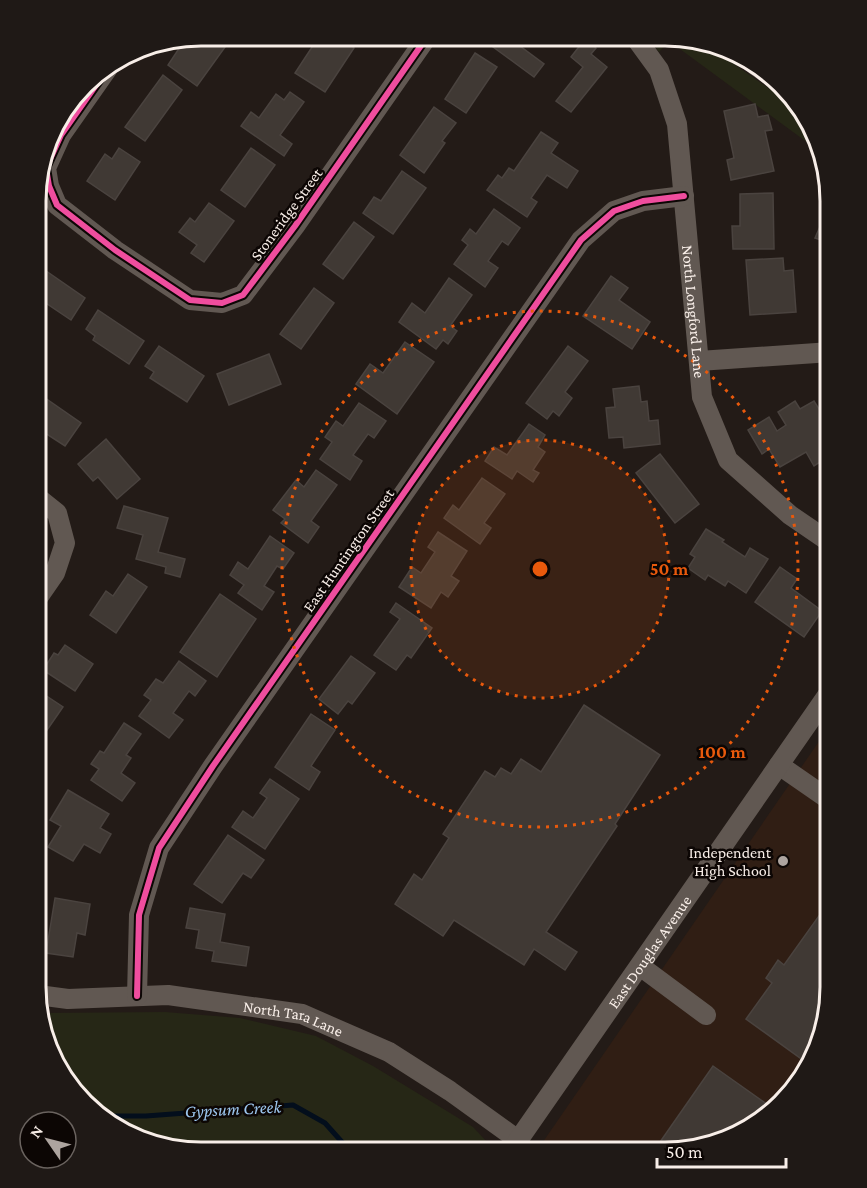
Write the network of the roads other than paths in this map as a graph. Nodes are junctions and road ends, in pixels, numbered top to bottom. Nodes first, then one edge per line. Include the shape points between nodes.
1 (421, 46) edge
2 (642, 46) edge
3 (89, 95) edge
4 (63, 133) edge
5 (48, 181) edge
6 (684, 196) junction
7 (820, 353) edge
8 (699, 361) junction
9 (46, 504) edge
10 (820, 535) edge
11 (46, 586) edge
12 (820, 706) edge
13 (779, 765) junction
14 (820, 793) edge
15 (640, 966) junction
16 (47, 996) edge
17 (137, 996) junction
18 (706, 1015) dead end
19 (509, 1142) edge
20 (517, 1142) edge

1 - 5 street, Stoneridge Street via 243,295 222,303 189,300 123,255 57,205
2 - 6 street, North Longford Lane via 659,70 677,124
3 - 4 street, Stoneridge Street
6 - 8 street, North Longford Lane
6 - 17 street, East Huntington Street via 643,201 614,211 581,240 213,766 159,848 139,915
7 - 8 street
8 - 10 street, North Longford Lane via 702,397 728,460
9 - 11 street via 57,513 65,543
12 - 13 street, East Douglas Avenue
13 - 14 street
13 - 15 street, East Douglas Avenue
15 - 18 street
15 - 20 street, East Douglas Avenue
16 - 17 street, North Tara Lane
17 - 19 street, North Tara Lane via 168,995 302,1014 389,1052 450,1090

